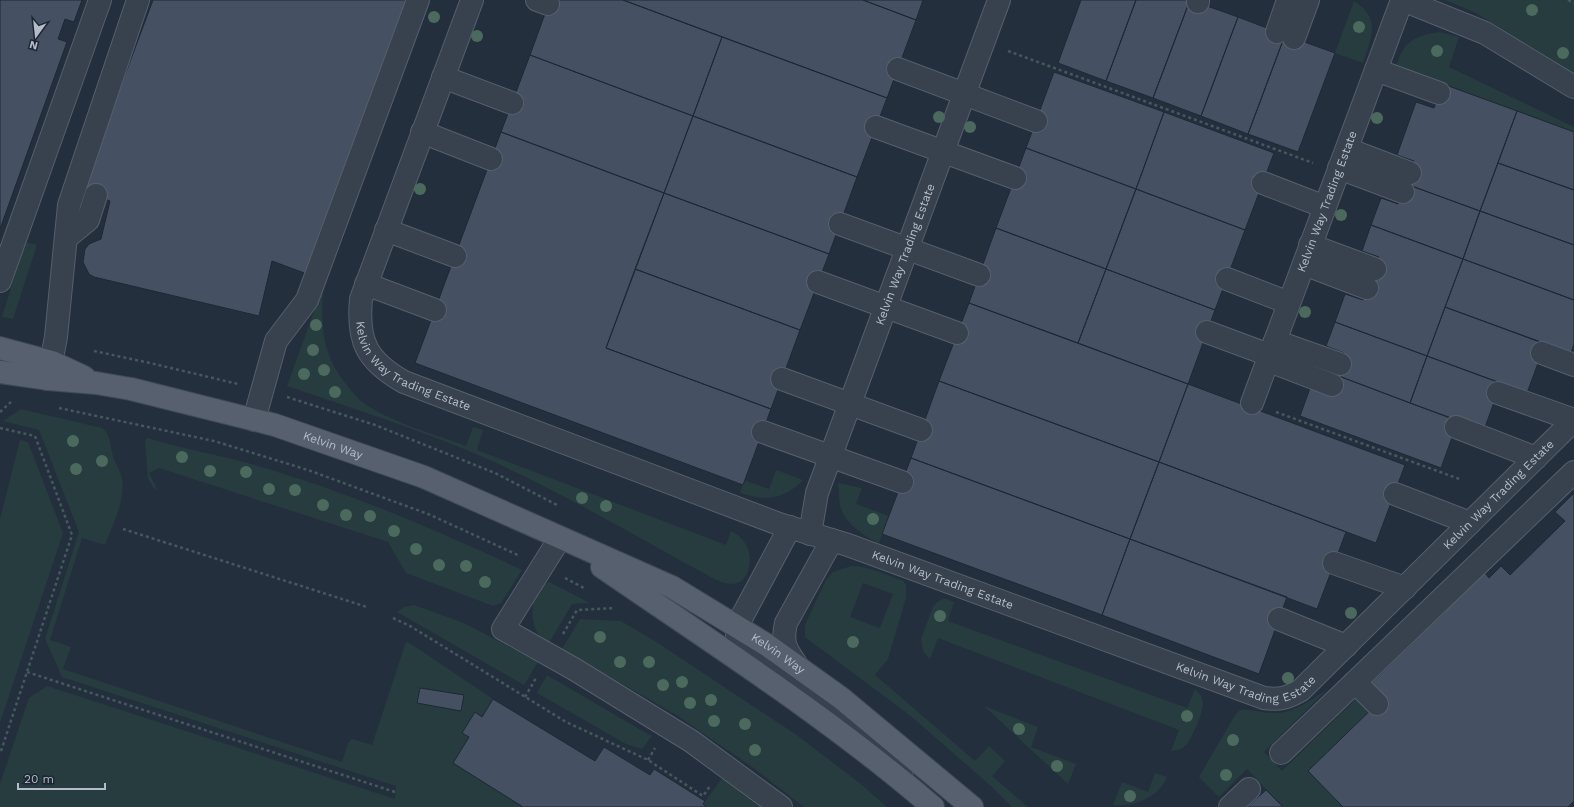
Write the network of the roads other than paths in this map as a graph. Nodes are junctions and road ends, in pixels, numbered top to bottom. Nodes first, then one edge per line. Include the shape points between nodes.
1 (100, 0) edge
2 (138, 0) edge
3 (418, 0) edge
4 (472, 0) edge
5 (998, 0) edge
6 (1288, 0) edge
7 (1308, 0) edge
8 (1403, 0) edge
9 (898, 69) dead end
10 (1376, 70) junction
11 (443, 77) junction
12 (1574, 87) edge
13 (1439, 93) dead end
14 (964, 94) junction
15 (512, 103) dead end
16 (1036, 121) dead end
17 (876, 127) dead end
18 (422, 132) junction
19 (943, 152) junction
20 (491, 159) dead end
21 (1341, 163) junction
22 (1015, 178) dead end
23 (1406, 182) dead end
24 (1262, 183) dead end
25 (96, 195) dead end
26 (1324, 207) junction
27 (840, 224) dead end
28 (386, 230) junction
29 (66, 238) junction
30 (907, 249) junction
31 (1307, 254) junction
32 (455, 256) dead end
33 (978, 276) dead end
34 (1371, 278) dead end
35 (1227, 279) dead end
36 (0, 281) edge
37 (818, 282) dead end
38 (366, 284) junction
39 (1289, 303) junction
40 (885, 307) junction
41 (435, 310) dead end
42 (1207, 332) dead end
43 (957, 333) dead end
44 (0, 348) edge
45 (1270, 352) junction
46 (1542, 353) dead end
47 (1340, 364) dead end
48 (1574, 365) edge
49 (50, 370) junction
50 (0, 372) edge
51 (782, 379) dead end
52 (1332, 385) dead end
53 (1498, 393) dead end
54 (1252, 403) road end
55 (849, 404) junction
56 (254, 420) junction
57 (1574, 420) edge
58 (1456, 427) dead end
59 (921, 430) dead end
60 (763, 432) dead end
61 (830, 456) junction
62 (1536, 458) junction
63 (1574, 472) edge
64 (902, 482) dead end
65 (1395, 494) dead end
66 (1470, 523) junction
67 (790, 527) junction
68 (810, 534) junction
69 (560, 538) junction
70 (832, 540) junction
71 (1334, 563) dead end
72 (1405, 588) junction
73 (1279, 619) dead end
74 (737, 626) junction
75 (1346, 646) junction
76 (798, 667) junction
77 (1368, 676) junction
78 (1377, 704) dead end
79 (1281, 753) dead end
80 (901, 780) junction
81 (1249, 789) dead end
82 (781, 807) edge
83 (934, 807) edge
84 (972, 807) edge
85 (1230, 807) edge

1 - 36 street via 62,81
2 - 29 street via 69,205
3 - 56 street via 380,89 306,300 276,341
4 - 11 street, Kelvin Way Trading Estate
5 - 14 street, Kelvin Way Trading Estate
6 - 7 street via 1285,35
8 - 10 street, Kelvin Way Trading Estate
8 - 12 street, Kelvin Way Trading Estate via 1485,33
9 - 14 street
10 - 13 street
10 - 21 street, Kelvin Way Trading Estate
11 - 15 street
11 - 18 street, Kelvin Way Trading Estate
14 - 16 street
14 - 19 street, Kelvin Way Trading Estate
17 - 19 street
18 - 20 street
18 - 28 street, Kelvin Way Trading Estate
19 - 22 street
19 - 30 street, Kelvin Way Trading Estate
21 - 23 street
21 - 26 street, Kelvin Way Trading Estate
24 - 26 street
25 - 29 street via 88,220
26 - 31 street, Kelvin Way Trading Estate
27 - 30 street
28 - 32 street
28 - 38 street, Kelvin Way Trading Estate
29 - 49 street
30 - 33 street
30 - 40 street, Kelvin Way Trading Estate
31 - 34 street
31 - 39 street, Kelvin Way Trading Estate
35 - 39 street
37 - 40 street
38 - 41 street
38 - 67 street, Kelvin Way Trading Estate via 359,318 362,339 372,358 387,372 411,385
39 - 45 street, Kelvin Way Trading Estate
40 - 43 street
40 - 55 street, Kelvin Way Trading Estate
42 - 45 street
44 - 49 main road, Kelvin Way
45 - 47 street
45 - 52 street
45 - 54 street, Kelvin Way Trading Estate
46 - 48 street
49 - 50 main road, Kelvin Way
49 - 56 main road, Kelvin Way
51 - 55 street
53 - 57 street
55 - 59 street
55 - 61 street, Kelvin Way Trading Estate
56 - 69 main road, Kelvin Way via 424,477
57 - 62 street, Kelvin Way Trading Estate
58 - 62 street
60 - 61 street
61 - 64 street
61 - 68 street, Kelvin Way Trading Estate via 817,493
62 - 66 street, Kelvin Way Trading Estate
63 - 77 street
65 - 66 street
66 - 72 street, Kelvin Way Trading Estate
67 - 68 street, Kelvin Way Trading Estate
67 - 74 street
68 - 70 street, Kelvin Way Trading Estate
69 - 74 main road, Kelvin Way via 672,587
69 - 80 main road, Kelvin Way via 815,713
69 - 82 street via 503,629 691,741
70 - 75 street, Kelvin Way Trading Estate via 1264,698 1278,700 1301,690
70 - 76 street via 786,623 784,643
71 - 72 street
72 - 75 street, Kelvin Way Trading Estate
73 - 75 street
74 - 76 main road, Kelvin Way
74 - 80 street via 737,642 780,670 902,762
76 - 84 main road, Kelvin Way via 841,698
77 - 78 street
77 - 79 street
80 - 83 main road, Kelvin Way
81 - 85 street

